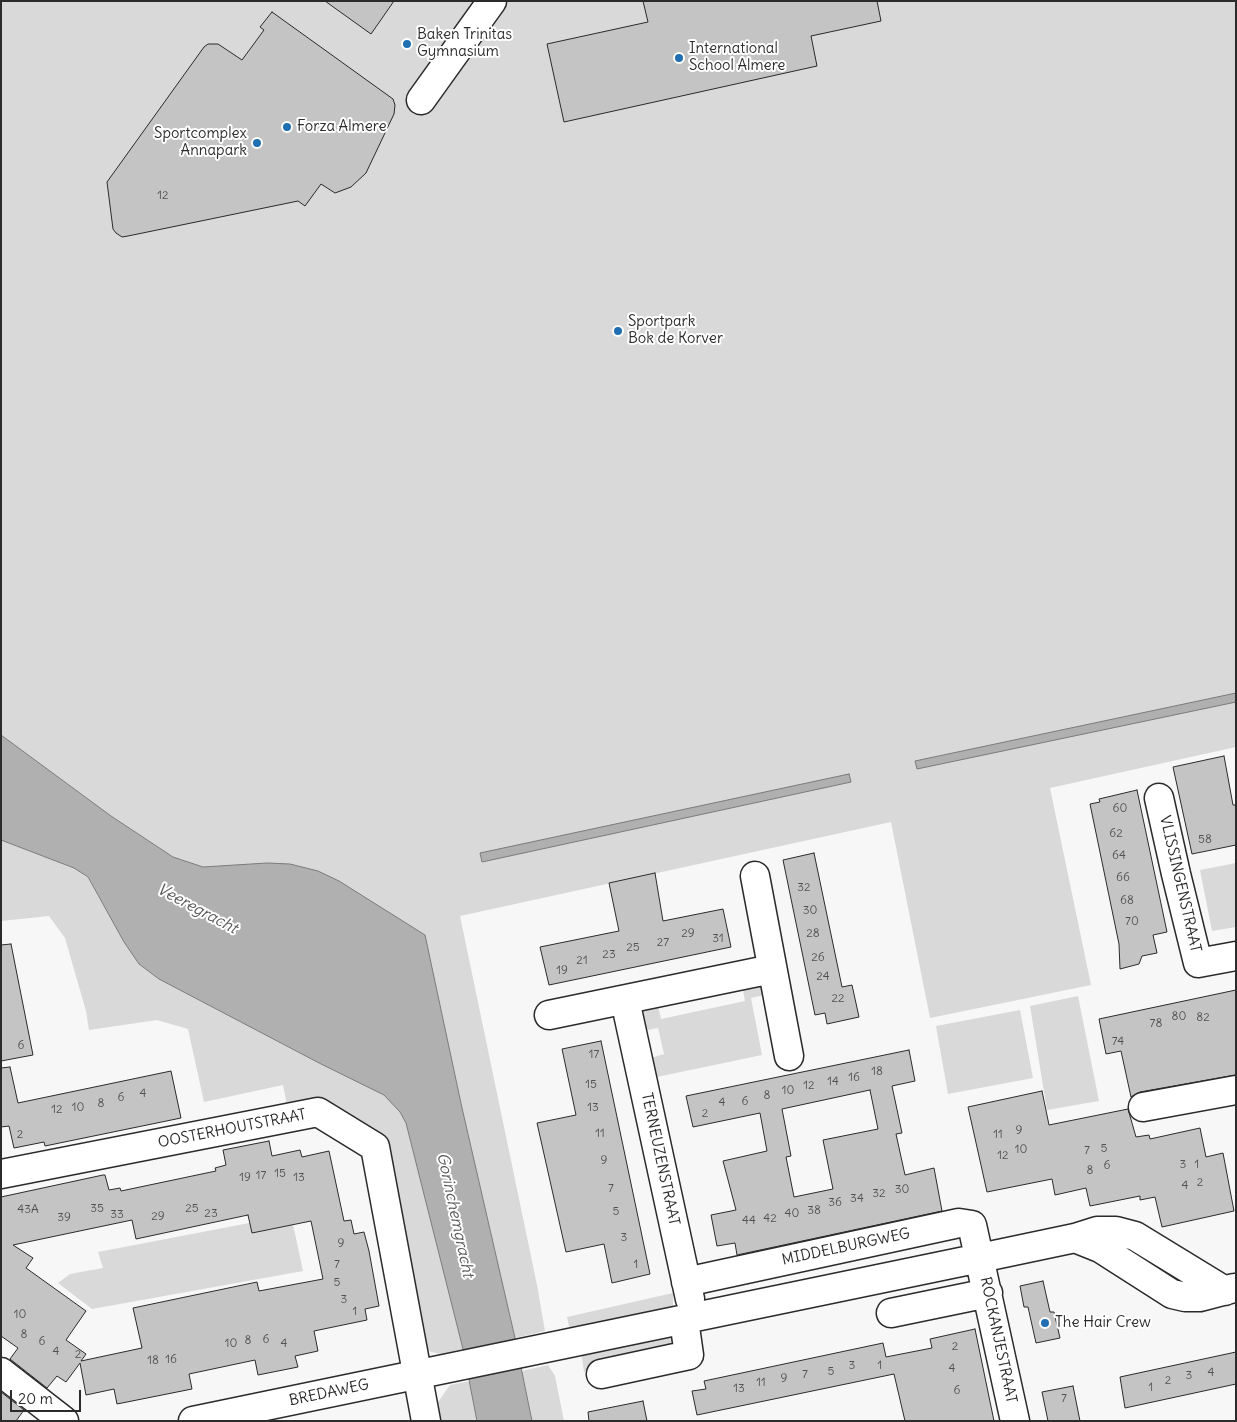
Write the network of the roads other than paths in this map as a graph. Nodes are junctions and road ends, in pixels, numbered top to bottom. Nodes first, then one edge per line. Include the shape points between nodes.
1 (492, 1) edge
2 (421, 100) dead end
3 (1160, 798) dead end
4 (755, 876) dead end
5 (1236, 956) edge
6 (772, 969) junction
7 (626, 1000) junction
8 (549, 1016) dead end
9 (789, 1056) dead end
10 (1236, 1090) edge
11 (1143, 1107) dead end
12 (1, 1174) edge
13 (980, 1258) junction
14 (686, 1282) junction
15 (1231, 1289) edge
16 (988, 1293) junction
17 (891, 1313) dead end
18 (689, 1319) junction
19 (1, 1372) edge
20 (601, 1374) dead end
21 (416, 1375) junction
22 (64, 1421) edge
23 (193, 1421) edge
24 (426, 1421) edge
25 (1015, 1421) edge

1 - 2 street
3 - 5 street, VLISSINGENSTRAAT via 1198,963
4 - 6 street
6 - 7 street
6 - 9 street
7 - 8 street
7 - 14 street, TERNEUZENSTRAAT
10 - 11 street
12 - 21 street, OOSTERHOUTSTRAAT via 318,1112 375,1147
13 - 14 street, MIDDELBURGWEG via 972,1226 960,1223
13 - 15 street via 1075,1238 1100,1248 1172,1294 1200,1296
13 - 16 street, ROCKANJESTRAAT
13 - 18 street
14 - 18 street, TERNEUZENSTRAAT
16 - 17 street
16 - 25 street, ROCKANJESTRAAT
18 - 20 street via 689,1355
18 - 21 street, BREDAWEG
19 - 22 street
21 - 23 street, BREDAWEG
21 - 24 street, OOSTERHOUTSTRAAT

